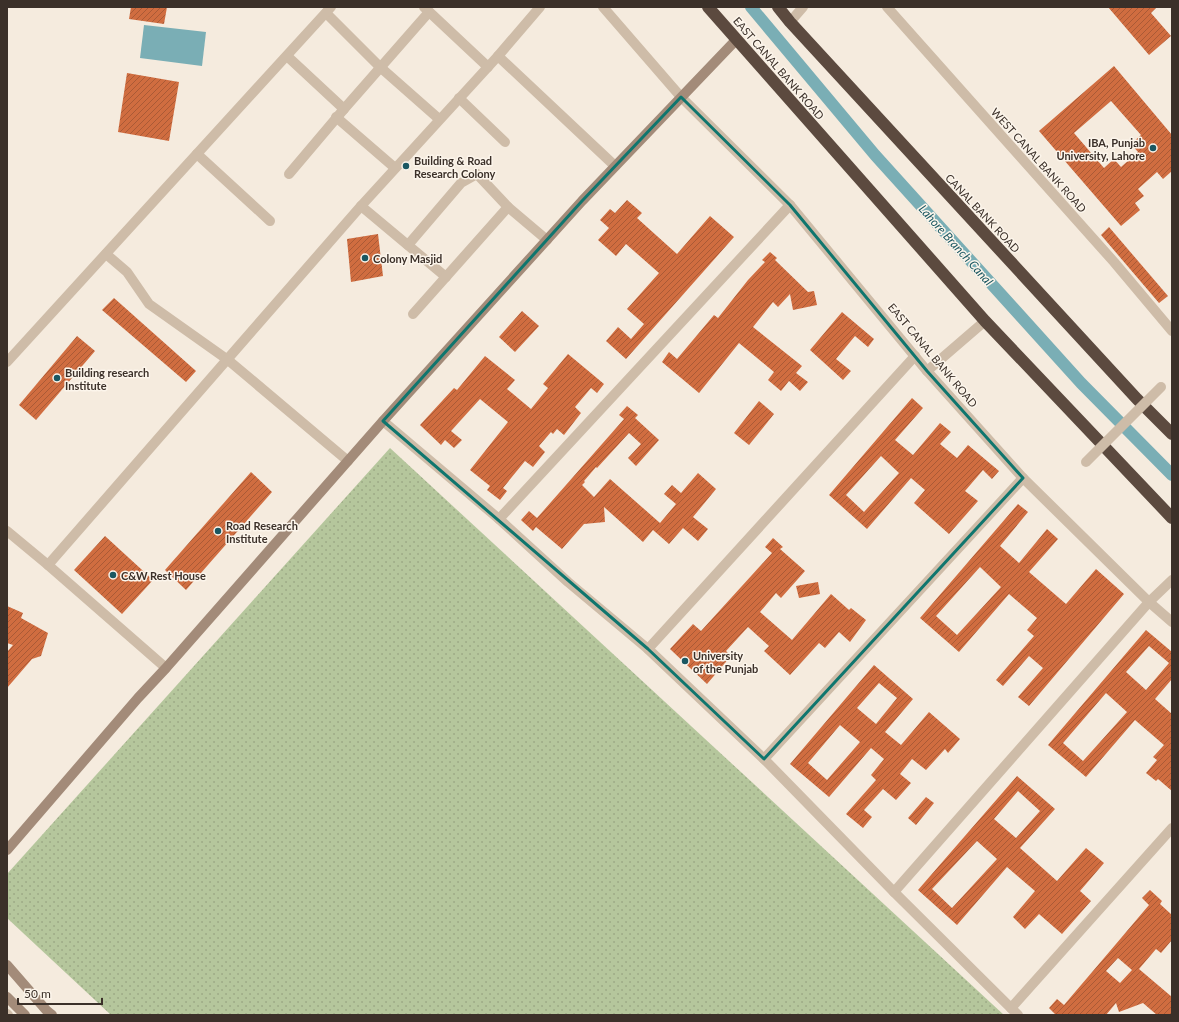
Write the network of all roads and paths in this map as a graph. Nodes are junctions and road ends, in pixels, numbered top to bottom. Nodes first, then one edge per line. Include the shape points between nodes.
1 (540, 7) edge
2 (603, 7) edge
3 (708, 7) edge
4 (778, 7) edge
5 (803, 7) edge
6 (887, 7) edge
7 (329, 10) edge
8 (426, 10) edge
9 (790, 22) junction
10 (736, 40) junction
11 (287, 56) junction
12 (498, 56) junction
13 (380, 67) junction
14 (488, 67) junction
15 (681, 97) junction
16 (459, 98) junction
17 (344, 109) junction
18 (336, 118) junction
19 (440, 119) junction
20 (505, 142) dead end
21 (197, 154) junction
22 (615, 166) junction
23 (395, 168) junction
24 (289, 174) dead end
25 (790, 205) junction
26 (361, 206) junction
27 (508, 207) junction
28 (270, 221) dead end
29 (547, 240) junction
30 (408, 245) junction
31 (106, 254) junction
32 (446, 277) junction
33 (413, 314) dead end
34 (985, 321) junction
35 (1172, 331) edge
36 (915, 356) junction
37 (228, 360) junction
38 (7, 362) edge
39 (927, 370) junction
40 (1161, 387) dead end
41 (383, 421) junction
42 (1172, 434) edge
43 (348, 461) junction
44 (1086, 462) dead end
45 (1023, 478) junction
46 (1172, 518) edge
47 (499, 519) junction
48 (7, 531) edge
49 (48, 565) junction
50 (1172, 580) edge
51 (1149, 602) junction
52 (1172, 622) edge
53 (648, 650) junction
54 (166, 668) junction
55 (764, 759) junction
56 (1172, 828) edge
57 (7, 850) edge
58 (894, 892) junction
59 (7, 965) edge
60 (7, 997) edge
61 (1015, 1012) edge
62 (25, 1015) edge
63 (52, 1015) edge

1 - 12 street
2 - 15 street, EAST CANAL BANK ROAD
3 - 10 highway, EAST CANAL BANK ROAD
4 - 9 highway, CANAL BANK ROAD
5 - 9 street
6 - 35 street, WEST CANAL BANK ROAD
7 - 11 street
7 - 13 street
8 - 13 street
8 - 14 street
9 - 42 highway, CANAL BANK ROAD
10 - 15 street
10 - 34 highway, EAST CANAL BANK ROAD
11 - 17 street
11 - 21 street
12 - 14 street
12 - 22 street
13 - 17 street
13 - 19 street
14 - 16 street
15 - 22 street
15 - 25 street, EAST CANAL BANK ROAD
16 - 19 street
16 - 20 street
17 - 18 street
18 - 23 street
18 - 24 street
19 - 23 street
21 - 28 street
21 - 31 street
22 - 29 street
23 - 26 street
25 - 36 street, EAST CANAL BANK ROAD
25 - 47 street
26 - 30 street
26 - 37 street
27 - 29 street
27 - 30 street via 477,174 461,183
27 - 32 street
29 - 41 street
30 - 32 street
31 - 37 street via 127,272 149,304
31 - 38 street
32 - 33 street
34 - 39 street
34 - 46 highway, EAST CANAL BANK ROAD
36 - 39 street, EAST CANAL BANK ROAD
36 - 53 street
37 - 43 street
37 - 49 street
39 - 45 street, EAST CANAL BANK ROAD
40 - 44 street, bridge
41 - 43 street
41 - 47 street
43 - 54 street
45 - 51 street, EAST CANAL BANK ROAD
45 - 55 street
47 - 53 street
48 - 49 street
49 - 54 street
50 - 51 street
51 - 52 street, EAST CANAL BANK ROAD
51 - 58 street
53 - 55 street
54 - 57 street
55 - 58 street
56 - 61 street
58 - 61 street
59 - 63 street
60 - 62 street

